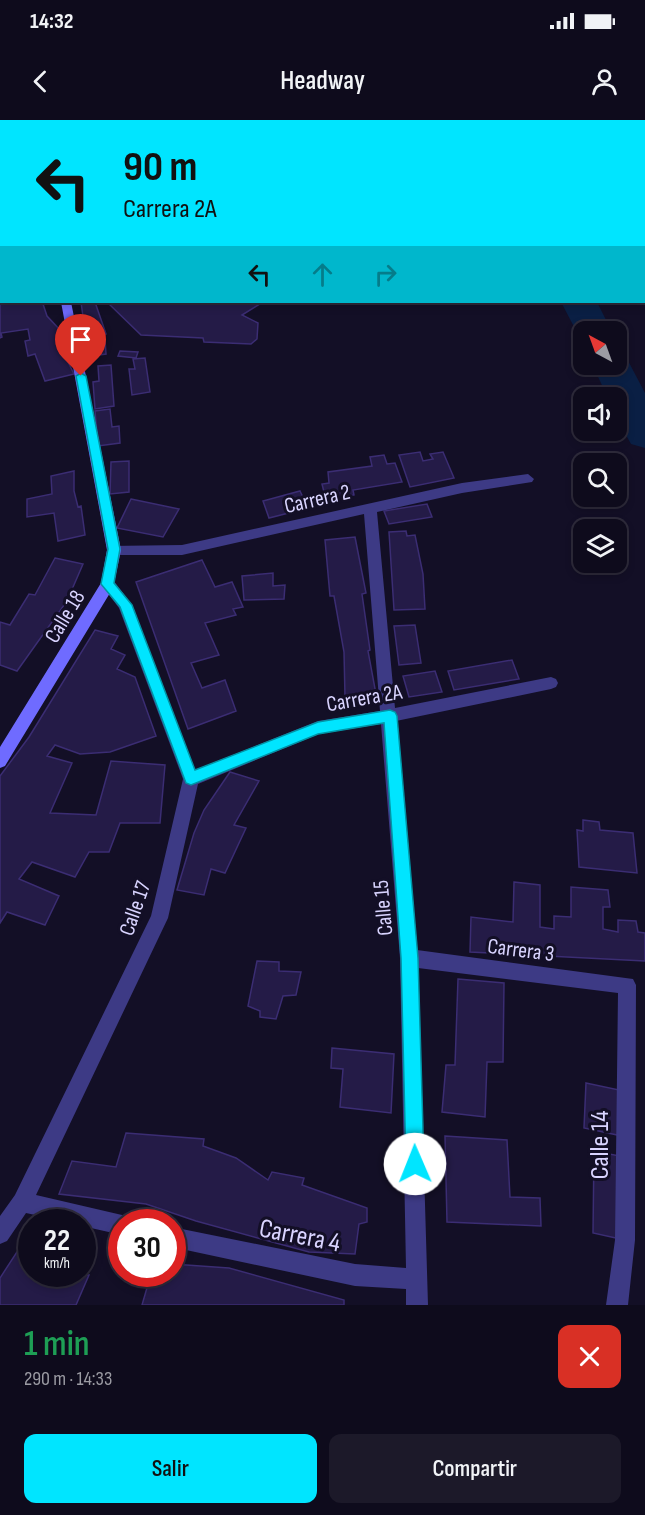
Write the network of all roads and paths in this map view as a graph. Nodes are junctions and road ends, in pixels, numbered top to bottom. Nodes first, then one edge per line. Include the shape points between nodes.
1 (66, 303) edge
2 (528, 479) dead end
3 (370, 507) junction
4 (114, 549) junction
5 (108, 584) junction
6 (551, 683) dead end
7 (390, 716) junction
8 (0, 761) edge
9 (191, 779) junction
10 (410, 958) junction
11 (627, 986) joint
12 (22, 1202) junction
13 (108, 1222) edge
14 (0, 1234) edge
15 (186, 1240) edge
16 (418, 1279) junction
17 (417, 1305) edge
18 (617, 1305) edge

1 - 4 street, Calle 18
2 - 3 street, Carrera 2
3 - 4 street, Carrera 2 via 182,550
3 - 7 street, Calle 15
4 - 5 street, Calle 18
5 - 8 street, Calle 18
5 - 9 street via 125,605
6 - 7 street, Carrera 2A
7 - 9 street, Carrera 2A via 318,728
7 - 10 street, Calle 15
9 - 12 street, Calle 17 via 159,918
10 - 11 street, Carrera 3
10 - 16 street, Calle 15
11 - 18 street, Calle 14 via 625,1240
12 - 13 street
12 - 14 street, Calle 17
15 - 16 street, Carrera 4 via 355,1275
16 - 17 street, Calle 15

